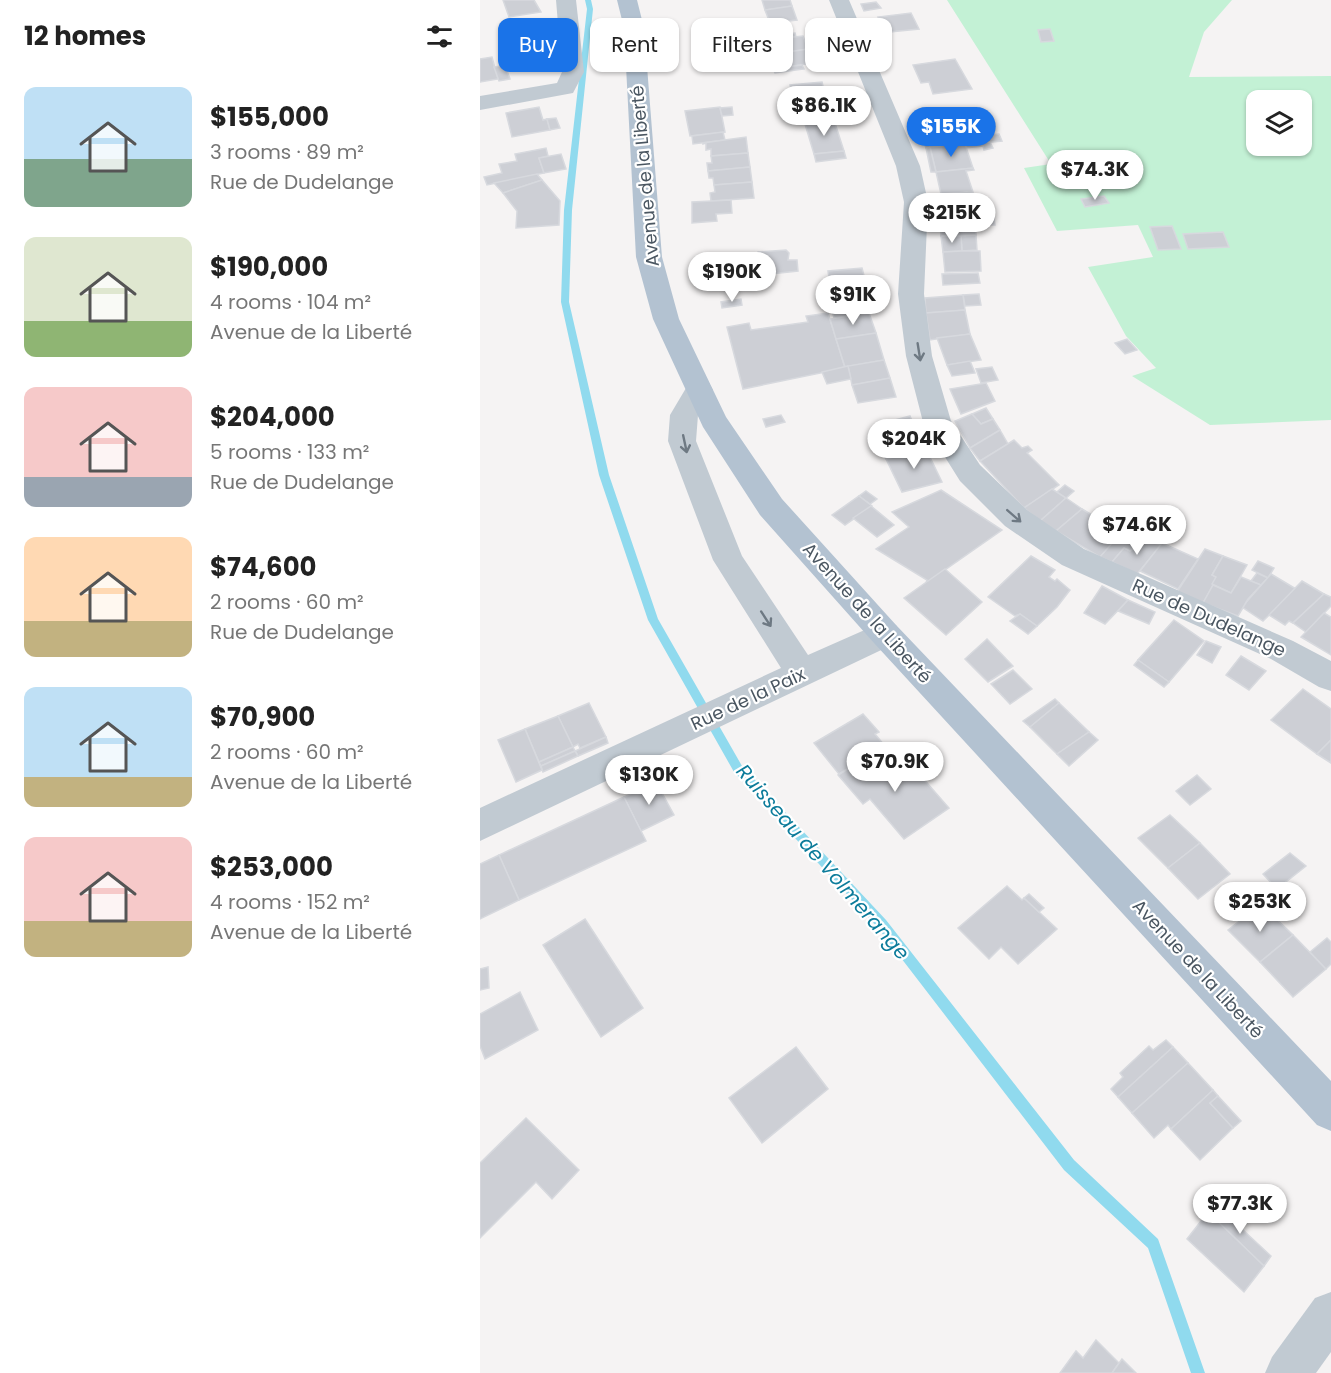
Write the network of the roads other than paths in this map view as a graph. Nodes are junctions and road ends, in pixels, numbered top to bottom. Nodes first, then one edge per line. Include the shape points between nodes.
1 (566, 0) edge
2 (627, 0) edge
3 (839, 0) edge
4 (480, 103) edge
5 (699, 390) junction
6 (885, 634) junction
7 (802, 673) junction
8 (1331, 677) edge
9 (480, 825) edge
10 (1331, 1111) edge
11 (1331, 1314) edge
12 (1287, 1373) edge

1 - 4 street via 573,72 565,88
2 - 5 main road, Avenue de la Liberté via 634,28 649,257 666,319
3 -> 8 street, Rue de Dudelange via 908,166 916,202 911,294 919,356 937,422 970,473 1016,518 1073,557 1282,650
5 - 6 main road, Avenue de la Liberté via 713,420 771,507
5 -> 7 street via 684,415 682,441 728,560
6 - 7 street, Rue de la Paix
6 - 10 main road, Avenue de la Liberté
7 - 9 street, Rue de la Paix
11 - 12 street

